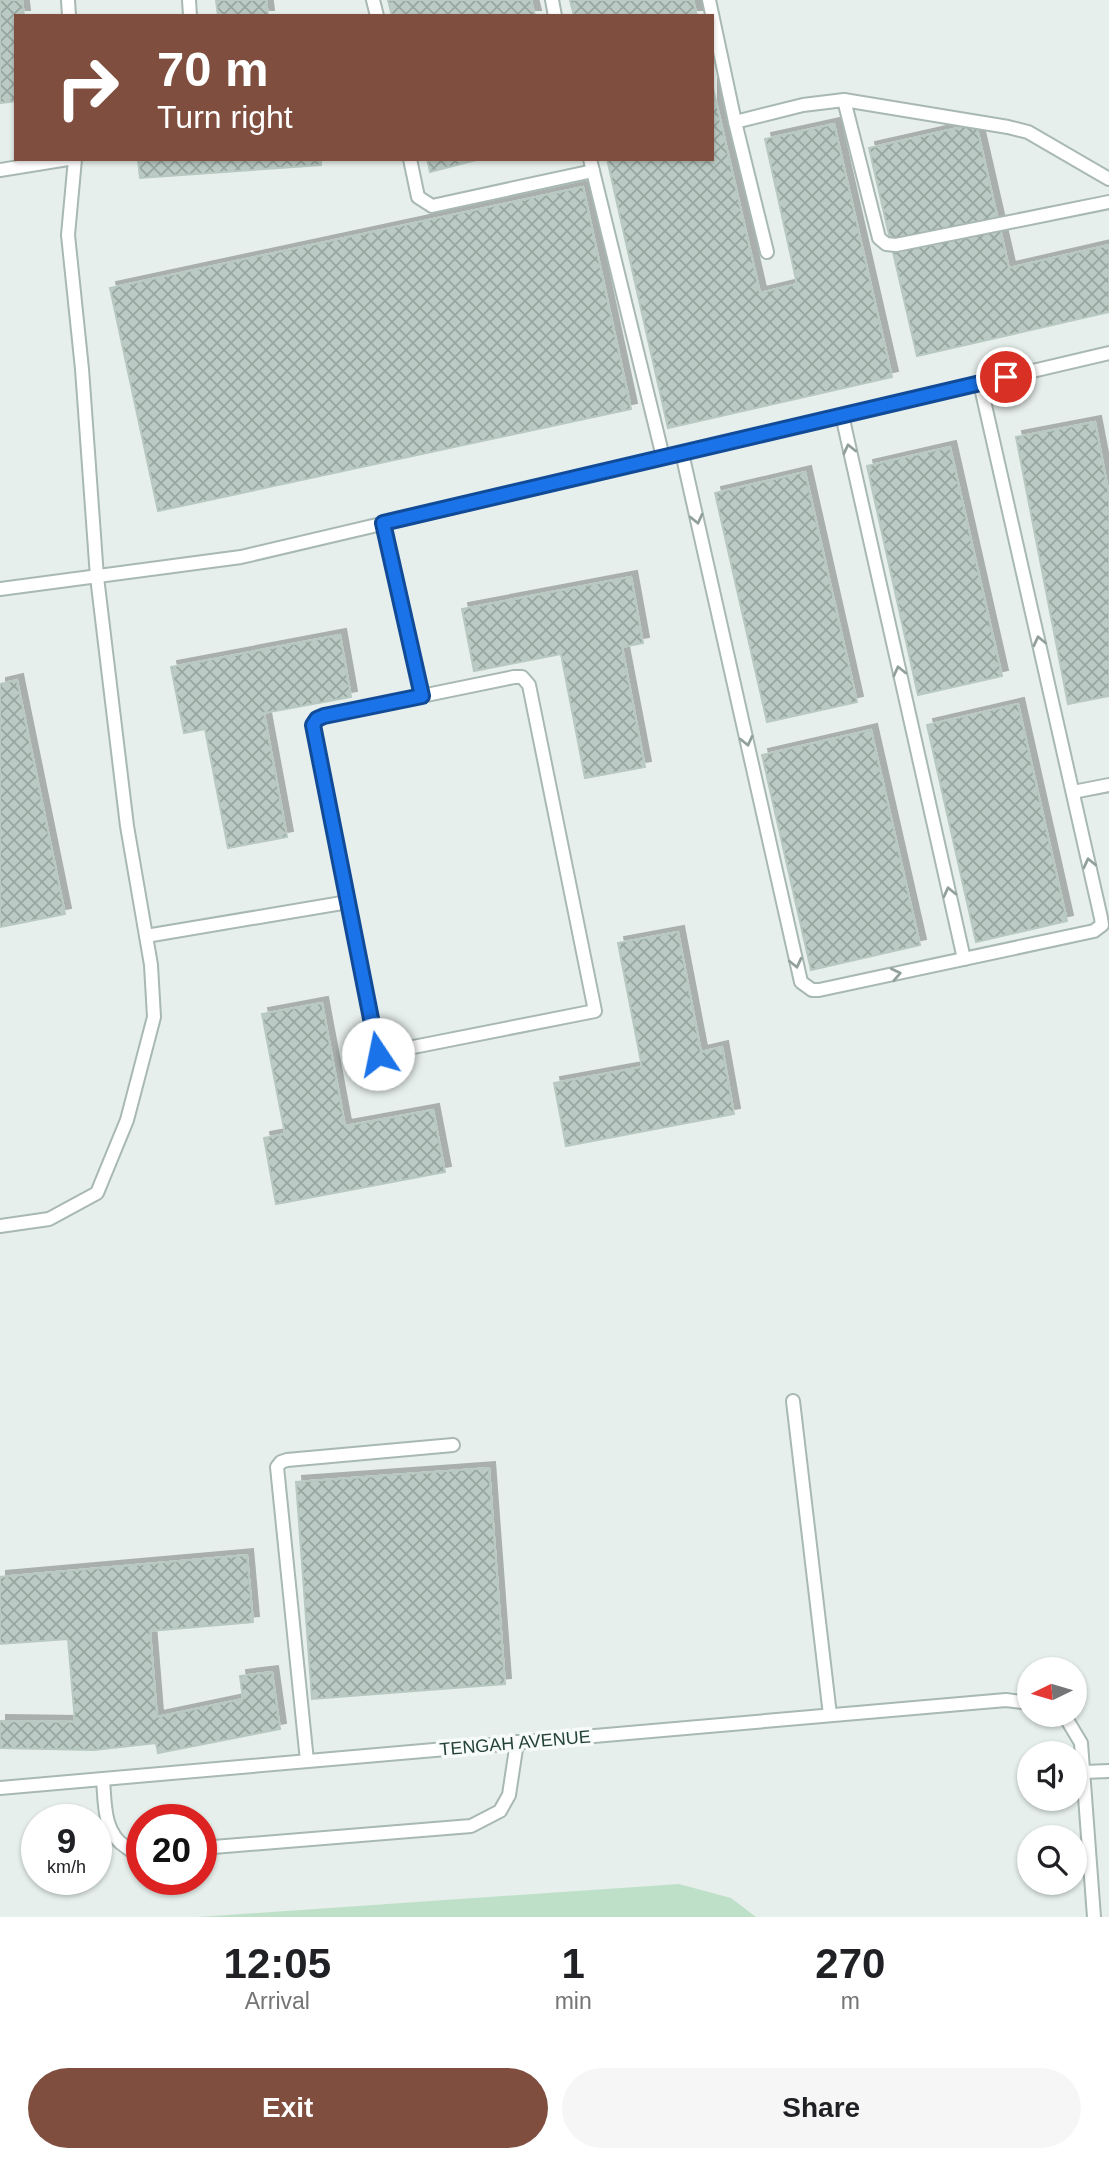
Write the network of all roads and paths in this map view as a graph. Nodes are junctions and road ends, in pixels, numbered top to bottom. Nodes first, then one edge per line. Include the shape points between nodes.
1 (714, 23) edge
2 (844, 100) junction
3 (735, 122) junction
4 (56, 161) edge
5 (75, 161) edge
6 (410, 161) edge
7 (591, 165) edge
8 (0, 170) edge
9 (1109, 179) edge
10 (1109, 202) edge
11 (767, 251) dead end
12 (1109, 353) edge
13 (980, 383) junction
14 (842, 415) junction
15 (682, 453) junction
16 (663, 457) junction
17 (383, 523) junction
18 (97, 578) junction
19 (0, 589) edge
20 (422, 696) junction
21 (1109, 785) edge
22 (1073, 792) junction
23 (348, 902) junction
24 (146, 936) junction
25 (964, 959) junction
26 (0, 1226) edge
27 (793, 1401) dead end
28 (453, 1445) dead end
29 (1017, 1701) edge
30 (831, 1715) junction
31 (517, 1742) junction
32 (307, 1761) junction
33 (1109, 1771) edge
34 (1087, 1772) edge
35 (103, 1779) junction
36 (0, 1788) edge
37 (1087, 1811) edge
38 (217, 1847) edge
39 (126, 1848) edge
40 (1094, 1917) edge

1 - 3 lane
2 - 3 lane
2 - 9 lane via 1028,132
2 - 10 lane via 879,238 886,244
3 - 11 lane
4 - 8 lane
5 - 18 lane via 68,235
6 - 7 lane via 418,197 432,206
7 - 16 lane
12 - 13 lane
13 - 14 lane
22 -> 13 lane
14 - 15 lane
25 -> 14 lane
15 - 16 lane
15 -> 25 lane via 801,982 819,990
16 - 17 lane
17 - 18 lane via 241,557
17 - 20 lane
18 - 19 lane
18 - 24 lane via 127,826
20 - 23 lane via 324,716 313,725
20 - 23 lane via 514,677 522,677 530,685 595,1011 378,1054
21 - 22 lane
25 -> 22 lane via 1100,929
23 - 24 lane
24 - 26 lane via 154,1017 127,1120 97,1193 49,1219
27 - 30 lane
28 - 32 lane via 287,1460 276,1467
29 - 30 lane, TENGAH AVENUE
30 - 31 lane, TENGAH AVENUE
31 - 32 lane, TENGAH AVENUE
31 - 38 lane via 509,1795 500,1811 471,1826
32 - 35 lane, TENGAH AVENUE
33 - 34 lane
35 - 36 lane, TENGAH AVENUE
35 - 39 lane via 107,1822 116,1841
37 - 40 lane

